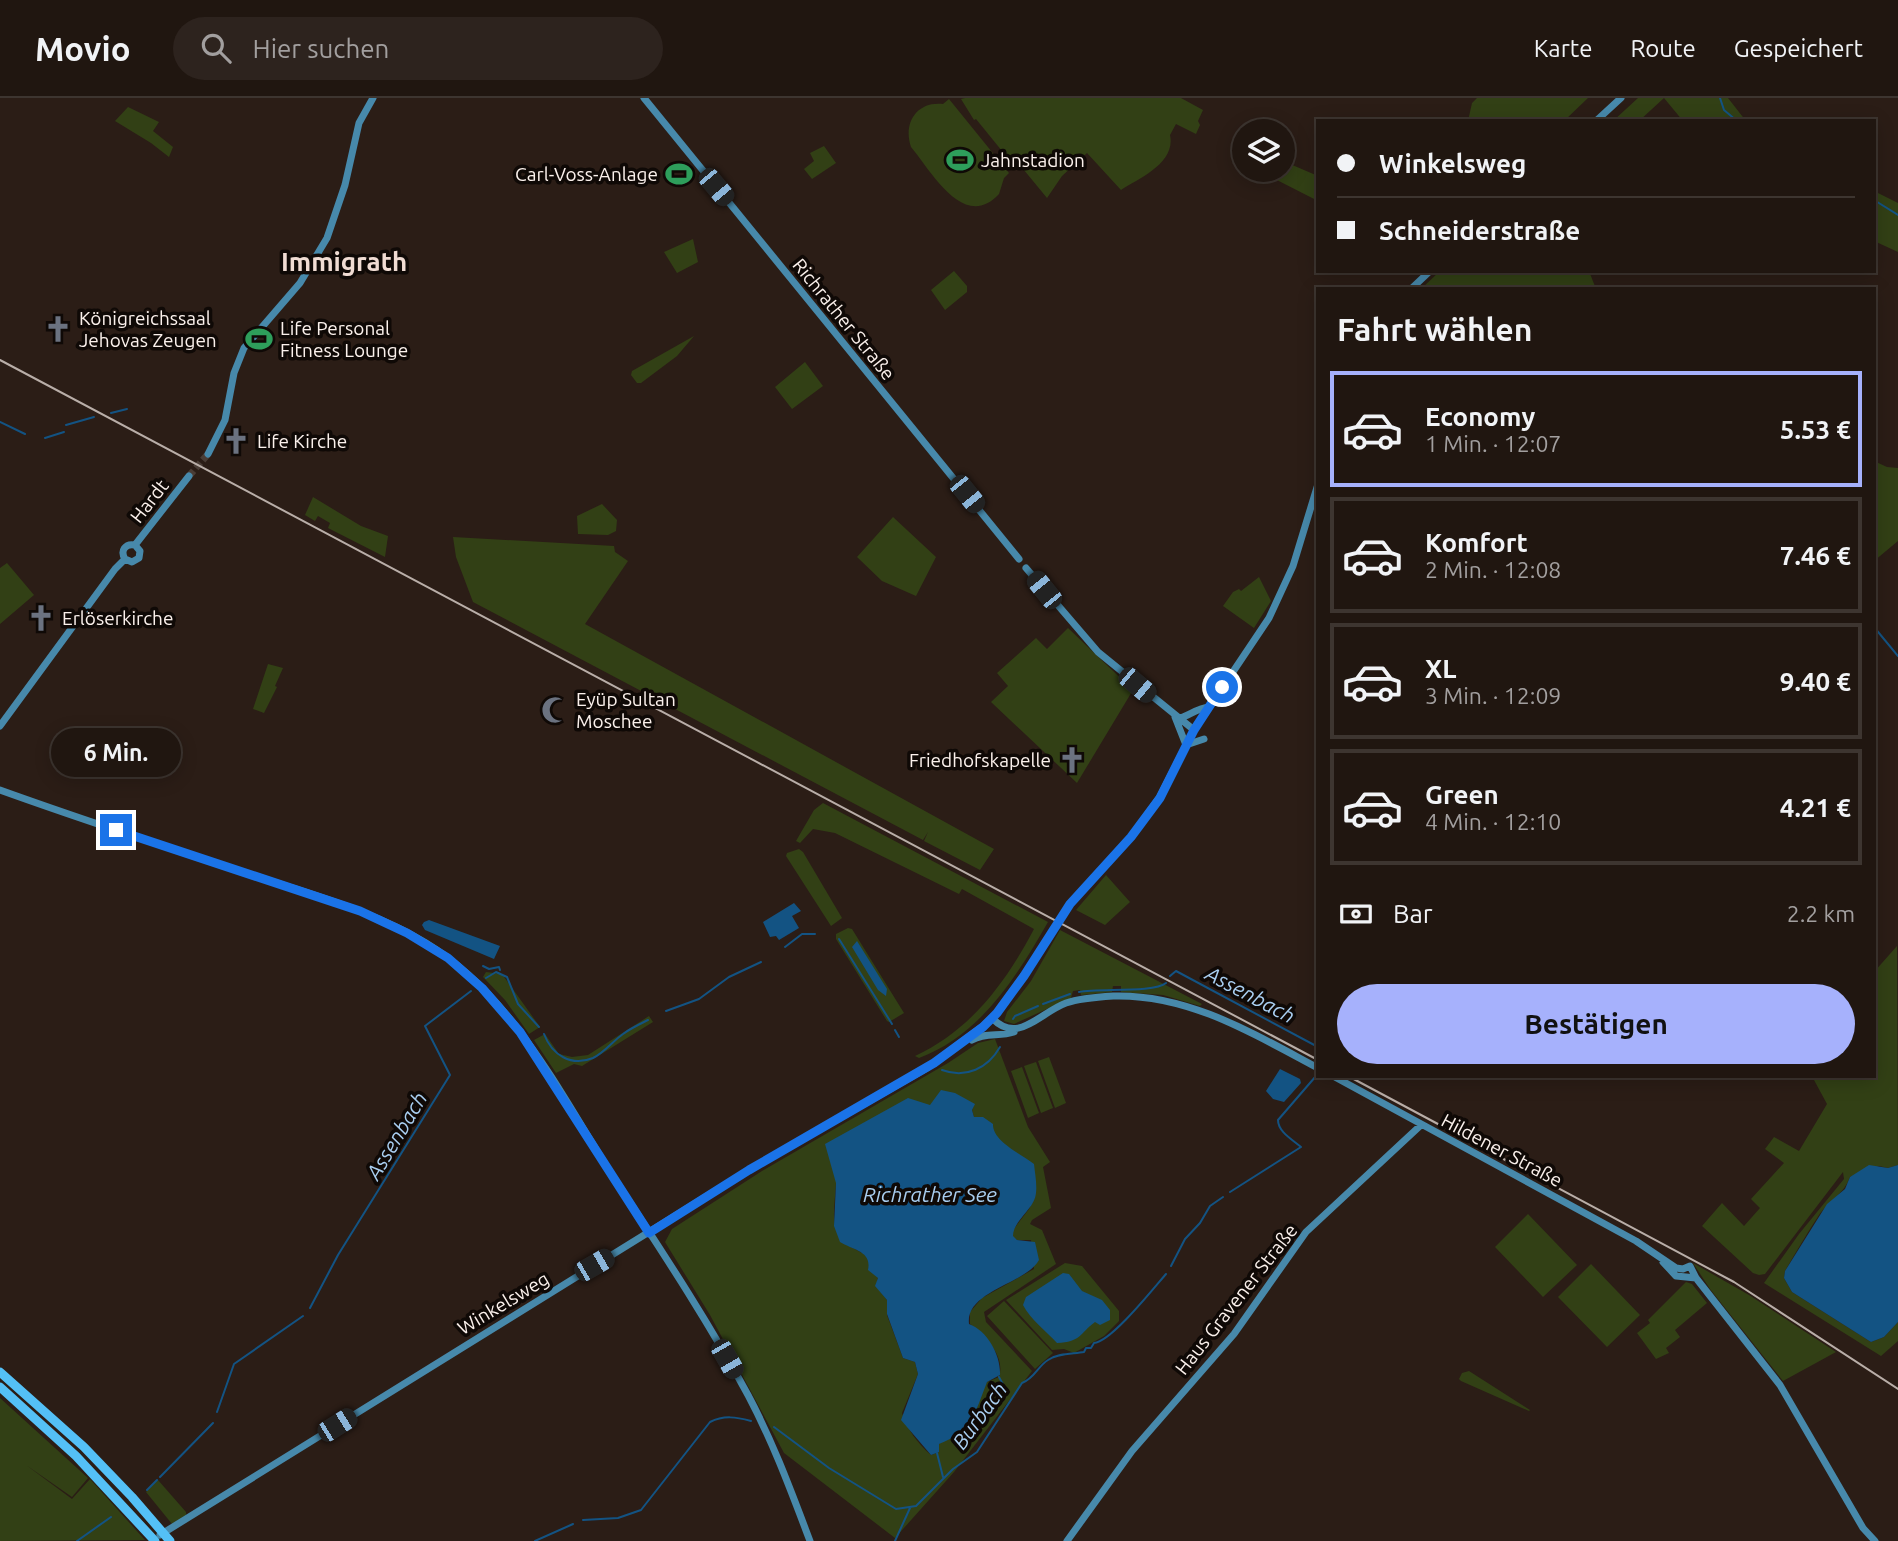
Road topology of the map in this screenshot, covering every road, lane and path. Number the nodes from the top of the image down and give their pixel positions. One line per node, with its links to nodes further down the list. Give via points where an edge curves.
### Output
1 (373, 98): 7 (main road, via 359,123 327,238 298,285 244,348 225,420)
2 (644, 98): 13 (main road, Richrather Straße, via 1019,559 1019,568 1026,568 1098,652)
3 (1621, 98): 4 (main road)
4 (1598, 119)
5 (1428, 273): 6 (main road)
6 (1413, 287)
7 (208, 454)
8 (189, 476): 10 (main road, Hardt)
9 (1316, 491): 12 (main road, Winkelsweg, via 1293,566 1269,618)
10 (135, 545): 11 (main road, via 124,548); 11 (main road, via 139,558)
11 (125, 559): 14 (main road)
12 (1209, 707): 13 (main road); 15 (main road, Winkelsweg)
13 (1177, 718): 15 (main road); 17 (main road)
14 (0, 726)
15 (1194, 730): 17 (main road, Winkelsweg)
16 (1204, 739): 17 (main road)
17 (1186, 745): 19 (main road, Winkelsweg, via 1160,798 1070,904)
18 (0, 790): 26 (main road, via 360,911 435,949 477,983 515,1025)
19 (989, 1021): 20 (main road, via 1005,1029); 21 (main road); 22 (main road, Winkelsweg)
20 (1023, 1028): 21 (main road); 23 (main road, via 1076,1000 1137,996 1172,1001 1215,1016)
21 (994, 1034): 22 (main road)
22 (958, 1046): 26 (main road, Winkelsweg)
23 (1316, 1067)
24 (1337, 1078): 25 (main road, Hildener Straße)
25 (1422, 1125): 27 (main road, Hildener Straße); 35 (main road, Haus Gravener Straße, via 1306,1232 1234,1334 1132,1451)
26 (649, 1233): 32 (main road, Winkelsweg); 34 (main road, via 748,1395)
27 (1655, 1254): 28 (main road, Hildener Straße, via 1676,1276); 28 (main road, Hildener Straße, via 1679,1269 1690,1266)
28 (1696, 1278): 31 (main road, Hildener Straße, via 1780,1384)
29 (0, 1372): 33 (highway, via 83,1447)
30 (0, 1387): 32 (highway, via 76,1455)
31 (1863, 1528): 36 (main road, Hildener Straße); 37 (main road, Hildener Straße)
32 (153, 1541)
33 (170, 1541)
34 (810, 1541)
35 (1067, 1541)
36 (1867, 1541)
37 (1875, 1541)

